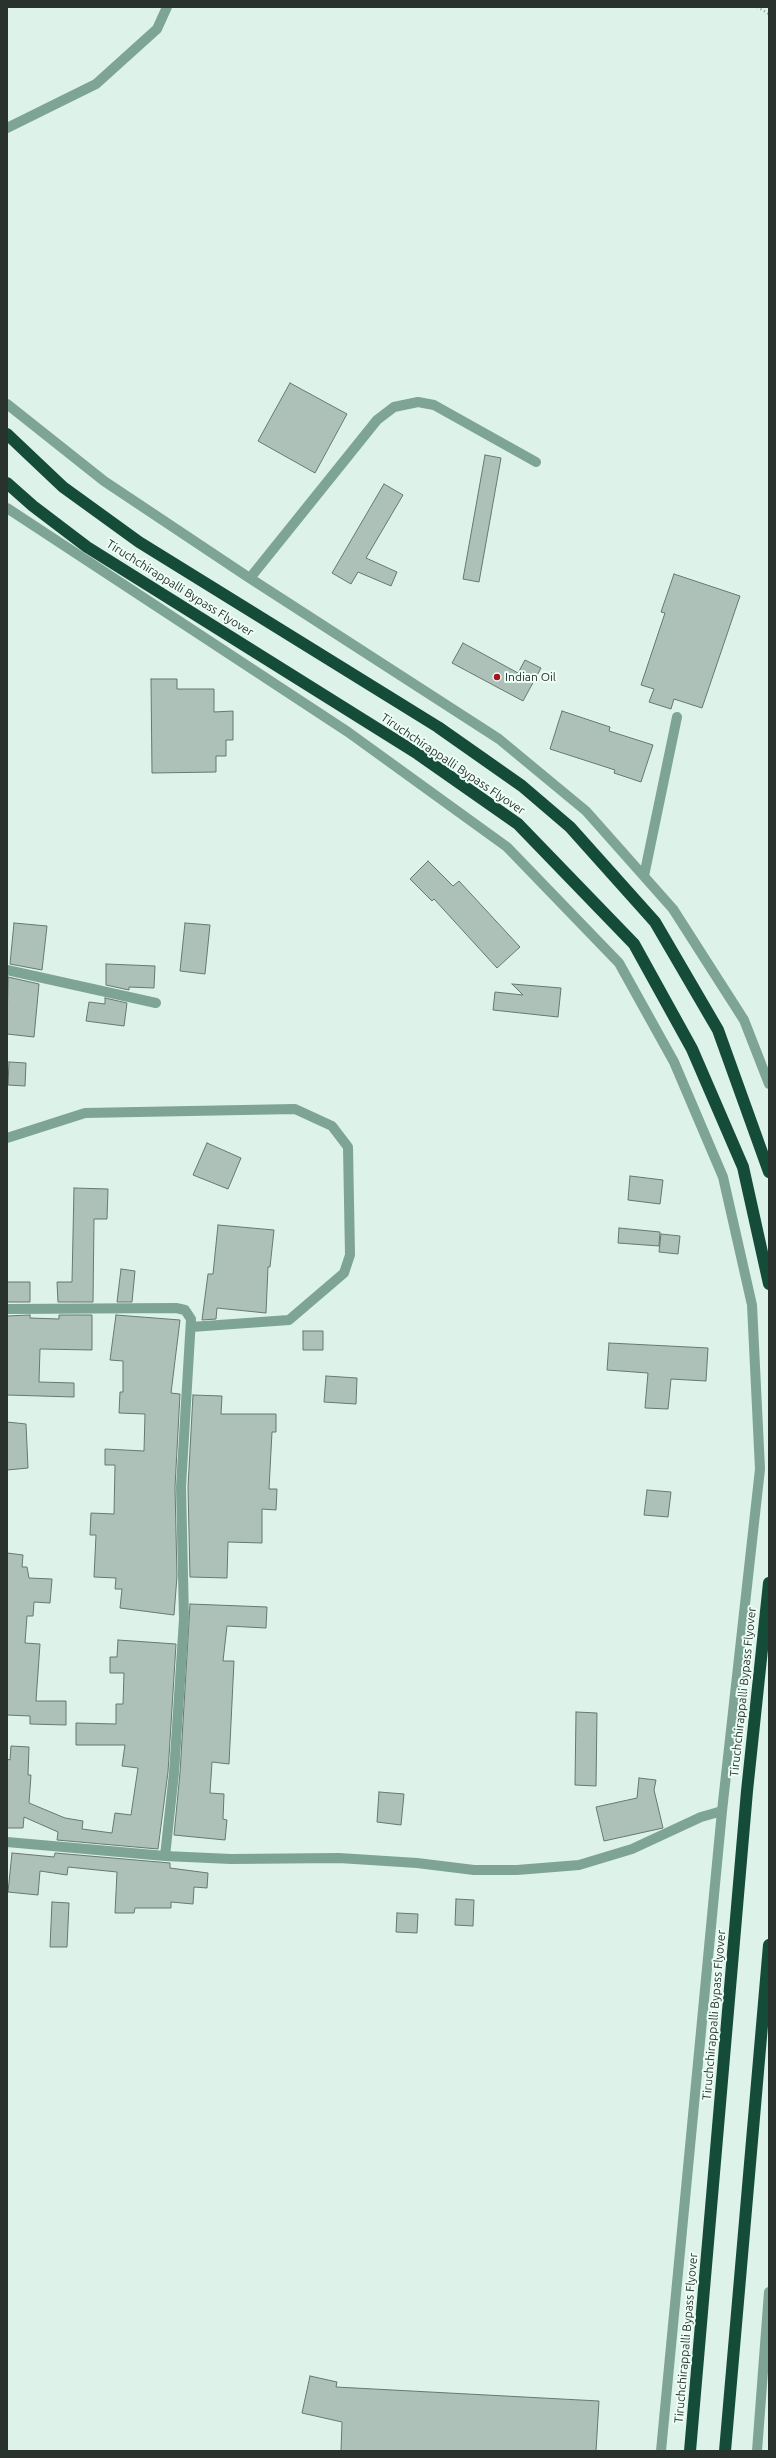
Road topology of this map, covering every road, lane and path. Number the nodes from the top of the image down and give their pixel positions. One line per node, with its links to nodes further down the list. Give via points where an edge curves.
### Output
1 (167, 7): 4 (street, via 157,29 96,84)
2 (756, 7): 3 (path)
3 (769, 14)
4 (7, 128)
5 (7, 404): 10 (street, via 104,481)
6 (7, 434): 17 (highway, Tiruchchirappalli Bypass Flyover, via 63,487 139,542 438,727 522,786 570,828 655,922 718,1030)
7 (536, 462): 10 (street, via 434,405 418,402 394,407 377,420)
8 (7, 483): 18 (highway, Tiruchchirappalli Bypass Flyover, via 88,547 418,754 518,824 634,944 692,1049 743,1167)
9 (7, 508): 22 (street, via 348,732 507,847 618,963 670,1056 724,1177 752,1305 760,1469)
10 (250, 578): 12 (street, via 499,739 586,811)
11 (677, 717): 12 (street)
12 (644, 876): 15 (street, via 673,909 744,1020)
13 (7, 970): 14 (street)
14 (156, 1003)
15 (769, 1084)
16 (7, 1138): 20 (street, via 85,1114 295,1109 332,1126 348,1147 350,1255 344,1273 289,1320)
17 (769, 1172)
18 (769, 1284)
19 (7, 1309): 20 (street, via 176,1308 185,1310 190,1315)
20 (192, 1327): 24 (street, via 182,1486 184,1618 174,1773)
21 (769, 1582): 28 (highway, Tiruchchirappalli Bypass Flyover, via 747,1791)
22 (722, 1811): 24 (street, via 701,1817 632,1849 579,1865 556,1868 474,1870 339,1858 231,1859); 27 (street)
23 (7, 1842): 24 (street)
24 (165, 1856)
25 (769, 1945): 29 (highway)
26 (769, 2292): 30 (street)
27 (661, 2451)
28 (690, 2451)
29 (725, 2451)
30 (757, 2451)

